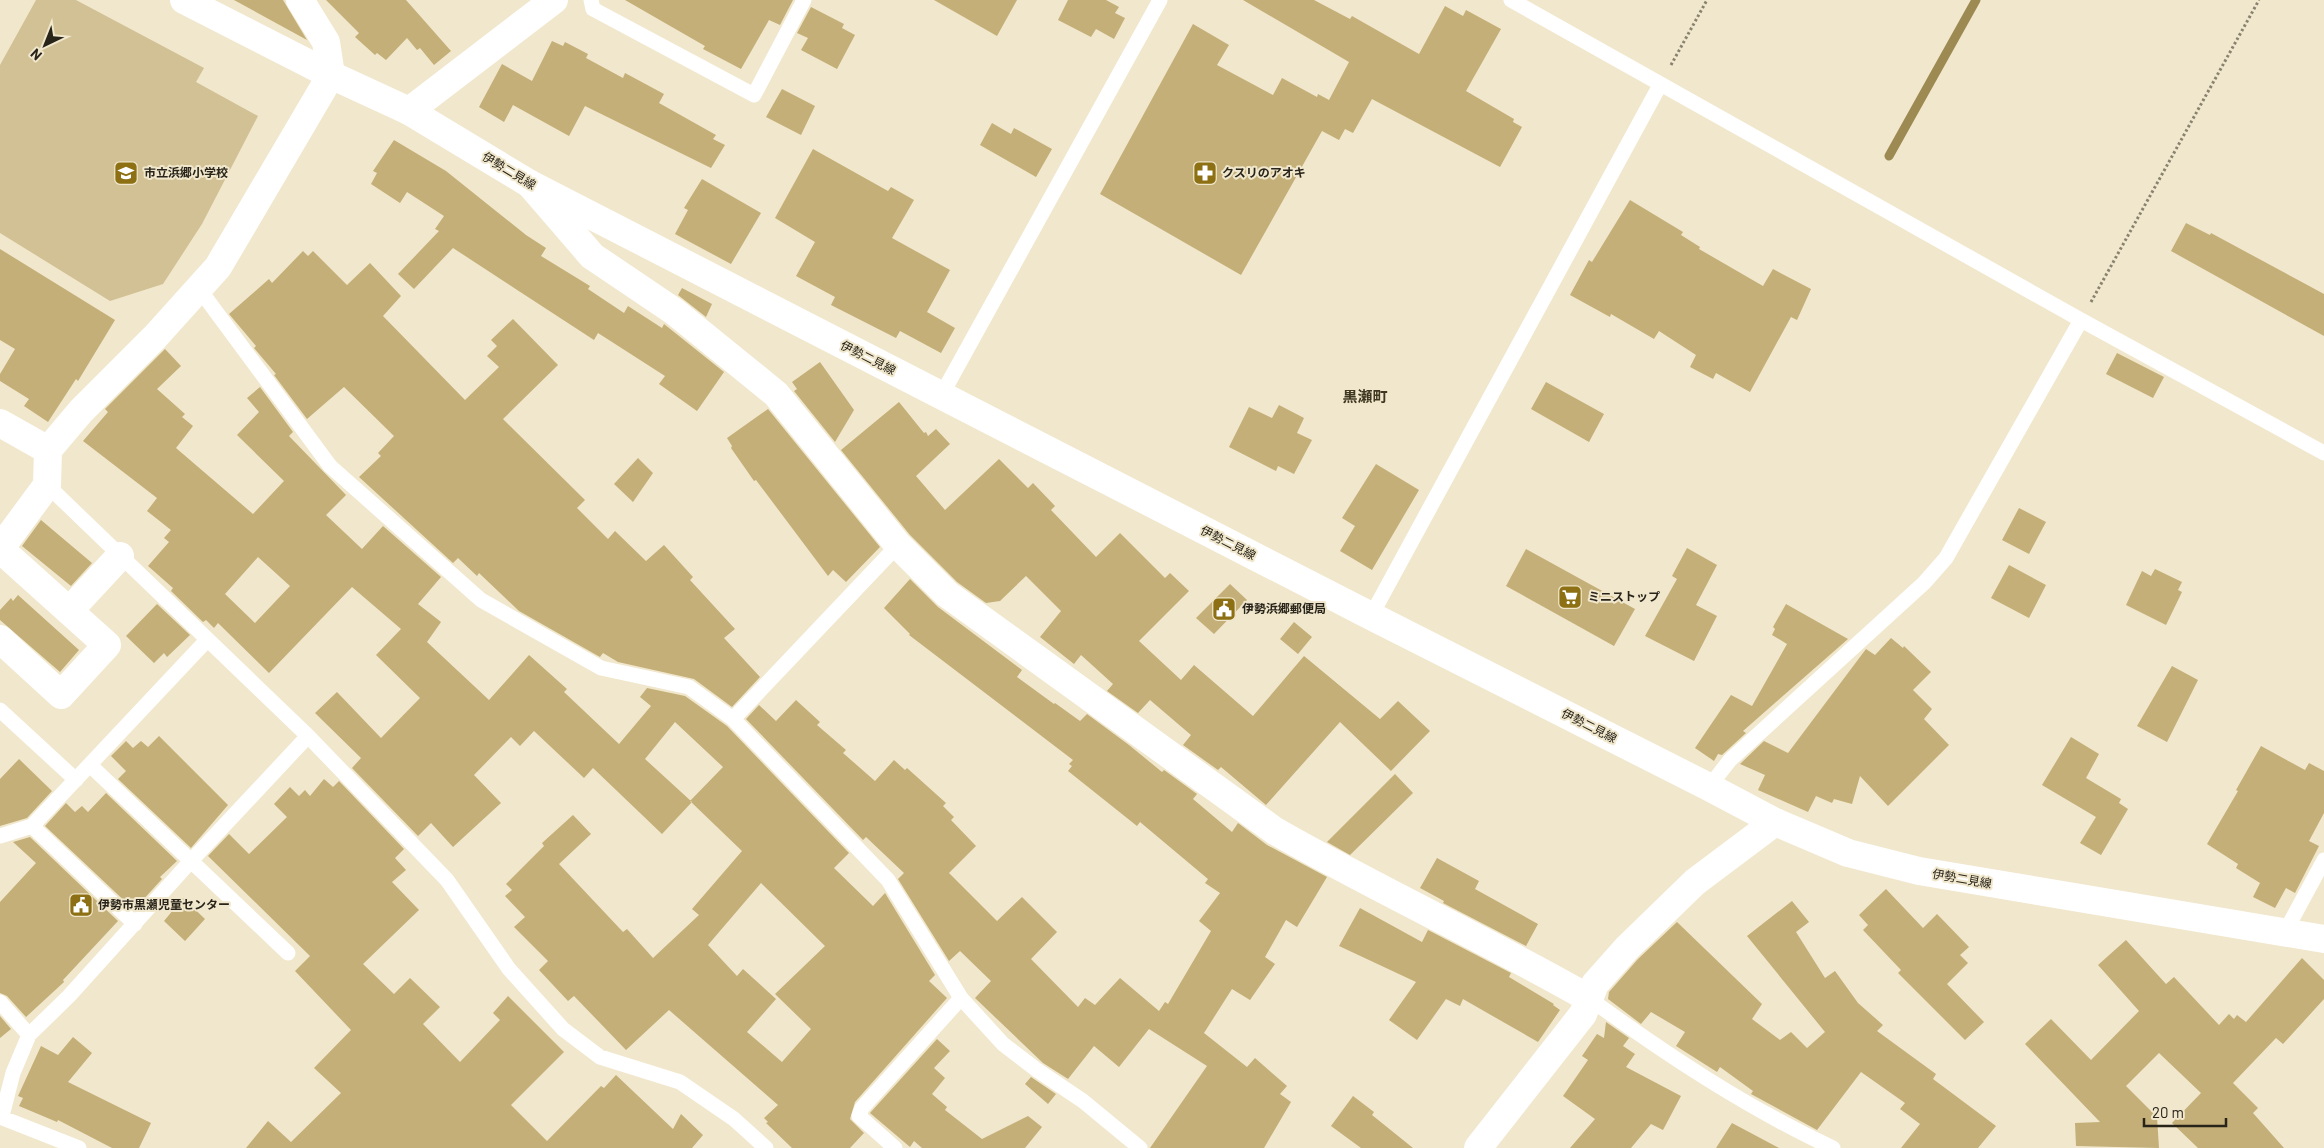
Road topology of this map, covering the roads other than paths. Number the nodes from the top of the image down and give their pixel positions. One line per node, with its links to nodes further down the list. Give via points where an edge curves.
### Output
1 (184, 0): 8 (street, 伊勢二見線)
2 (300, 0): 8 (street, via 326,42)
3 (554, 0): 10 (street)
4 (591, 0): 5 (lane, via 593,9 754,95)
5 (804, 0)
6 (1160, 0): 14 (lane)
7 (1511, 0): 9 (lane)
8 (331, 75): 10 (street, 伊勢二見線); 12 (street, via 238,237)
9 (1660, 85): 13 (lane); 23 (lane)
10 (409, 111): 11 (street, 伊勢二見線)
11 (530, 184): 14 (street, 伊勢二見線); 19 (street, via 592,256 675,312 776,394)
12 (200, 290): 16 (street, via 81,411); 27 (lane, via 330,466 480,600 602,668 689,686)
13 (2081, 320): 17 (lane); 31 (lane, via 1946,558 1924,583 1730,760)
14 (941, 396): 23 (street, 伊勢二見線)
15 (0, 423): 16 (street)
16 (48, 450): 18 (street)
17 (2324, 453)
18 (47, 485): 20 (street); 21 (lane)
19 (898, 546): 27 (lane); 42 (street, via 947,594 1275,831 1521,960)
20 (0, 549): 22 (street)
21 (120, 556): 22 (street); 25 (lane)
22 (70, 611): 24 (street, via 107,645 61,694)
23 (1371, 616): 31 (street, 伊勢二見線)
24 (0, 639)
25 (207, 640): 28 (lane); 29 (lane)
26 (0, 710): 30 (lane)
27 (733, 719): 41 (lane, via 888,880)
28 (308, 736): 36 (lane); 48 (lane, via 447,880 509,970 563,1029 600,1057 680,1082 734,1118)
29 (91, 766): 30 (lane); 36 (lane)
30 (76, 780): 33 (lane)
31 (1709, 787): 32 (street, 伊勢二見線)
32 (1774, 822): 38 (street, 伊勢二見線, via 1848,853 1919,871); 42 (street, via 1695,882 1650,923 1595,984)
33 (32, 826): 34 (lane); 37 (lane)
34 (0, 836)
35 (2324, 860): 38 (lane)
36 (190, 862): 37 (lane); 40 (lane)
37 (135, 924): 44 (lane)
38 (2284, 934): 39 (street, 伊勢二見線)
39 (2324, 940)
40 (288, 953)
41 (961, 998): 49 (lane, via 862,1108 859,1116); 50 (lane, via 1004,1044 1084,1101)
42 (1590, 1000): 51 (street, via 1583,1014); 52 (lane, via 1630,1029 1777,1121)
43 (0, 1002): 44 (lane)
44 (30, 1036): 45 (lane)
45 (7, 1071): 46 (lane)
46 (1, 1116): 47 (lane)
47 (79, 1148)
48 (766, 1148)
49 (895, 1148)
50 (1140, 1148)
51 (1478, 1148)
52 (1833, 1148)

